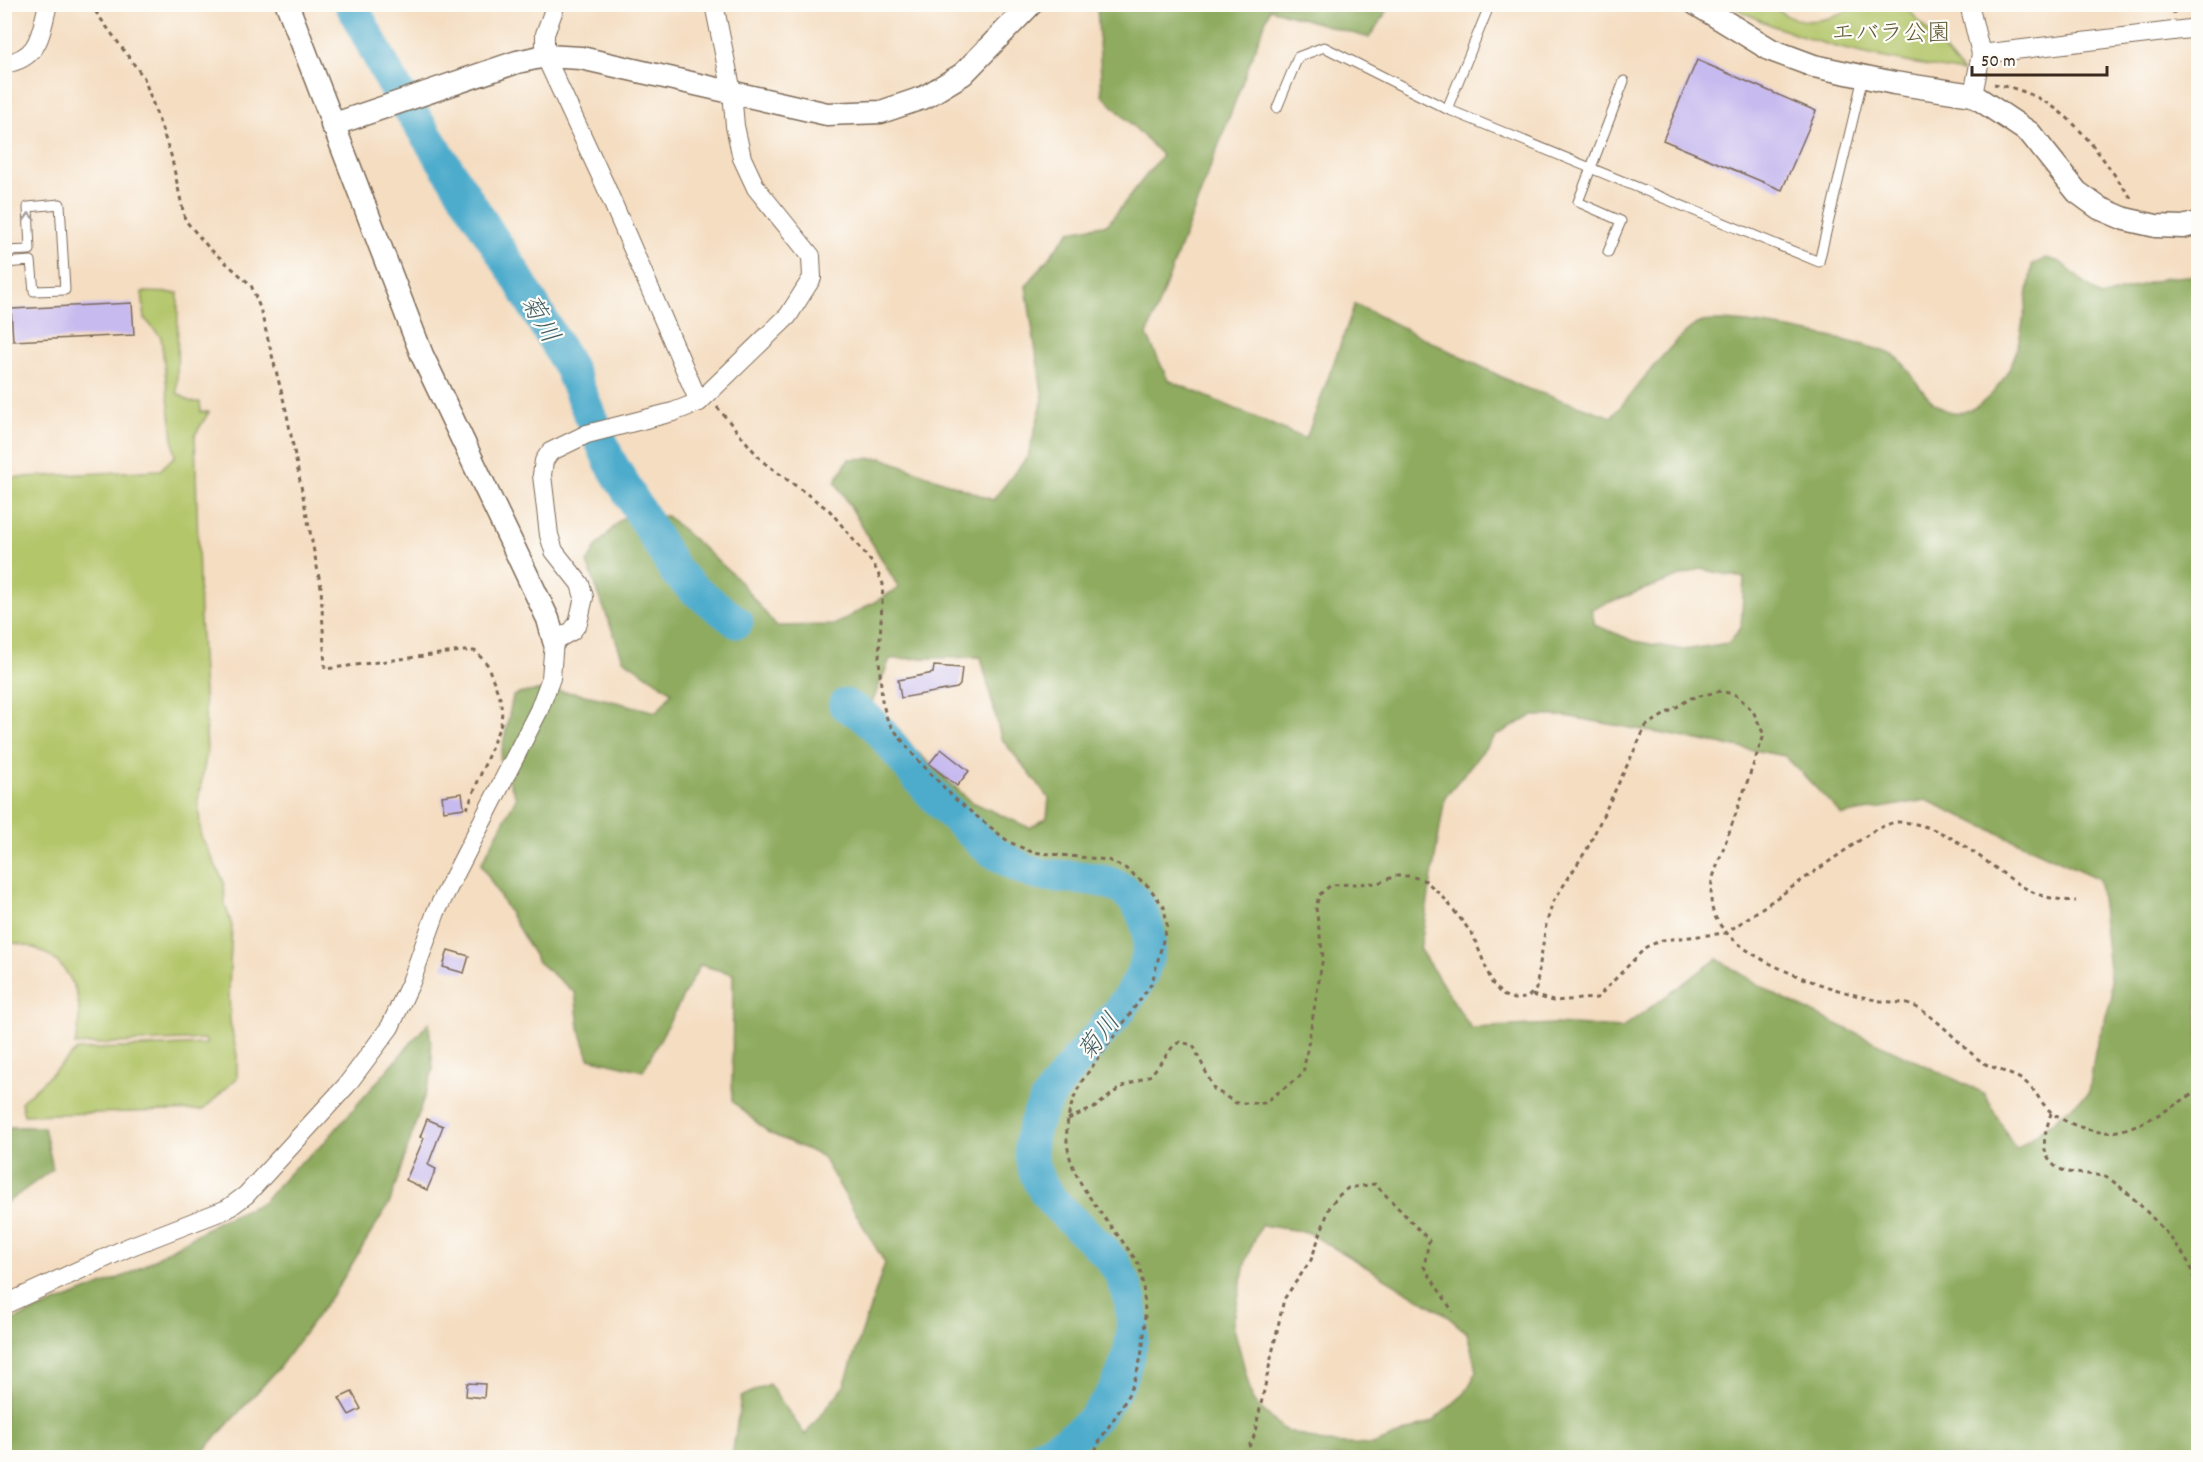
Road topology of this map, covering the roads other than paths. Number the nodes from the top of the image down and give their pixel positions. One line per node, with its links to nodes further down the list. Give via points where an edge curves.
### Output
1 (48, 4): 12 (street, via 32,53 21,61)
2 (286, 4): 19 (street)
3 (556, 4): 11 (street, via 545,34)
4 (714, 4): 15 (street)
5 (1031, 4): 15 (street, via 963,74 925,97 889,110 826,114)
6 (1490, 4): 18 (lane)
7 (1696, 4): 13 (street, via 1771,50 1814,66)
8 (1969, 4): 10 (street)
9 (2199, 28): 10 (street)
10 (1981, 54): 16 (street)
11 (544, 56): 15 (street, via 614,64); 19 (street); 25 (street)
12 (4, 64)
13 (1863, 76): 16 (street); 20 (lane, via 1819,262)
14 (1624, 81): 20 (lane)
15 (732, 92): 25 (street, via 742,158 756,188 811,256 814,271 810,285 788,316 718,380)
16 (1973, 94): 21 (street, via 2030,133 2077,192 2099,208 2156,226)
17 (1277, 108): 18 (lane, via 1298,57 1324,47)
18 (1448, 108): 20 (lane)
19 (332, 125): 26 (street, via 422,355 548,619)
20 (1591, 168): 23 (lane, via 1578,202 1621,221)
21 (2199, 223)
22 (4, 251): 24 (lane, one-way to 24, via 30,250 28,207 60,204 65,290 34,291 31,261)
23 (1608, 252)
24 (4, 263)
25 (703, 399): 26 (street, via 673,412 587,434 550,452 544,461 549,535 554,551 580,584 584,597 578,623)
26 (554, 641): 27 (street, via 551,678 540,710 436,912 390,1027 346,1086 246,1195 227,1209 129,1247)
27 (4, 1305)

